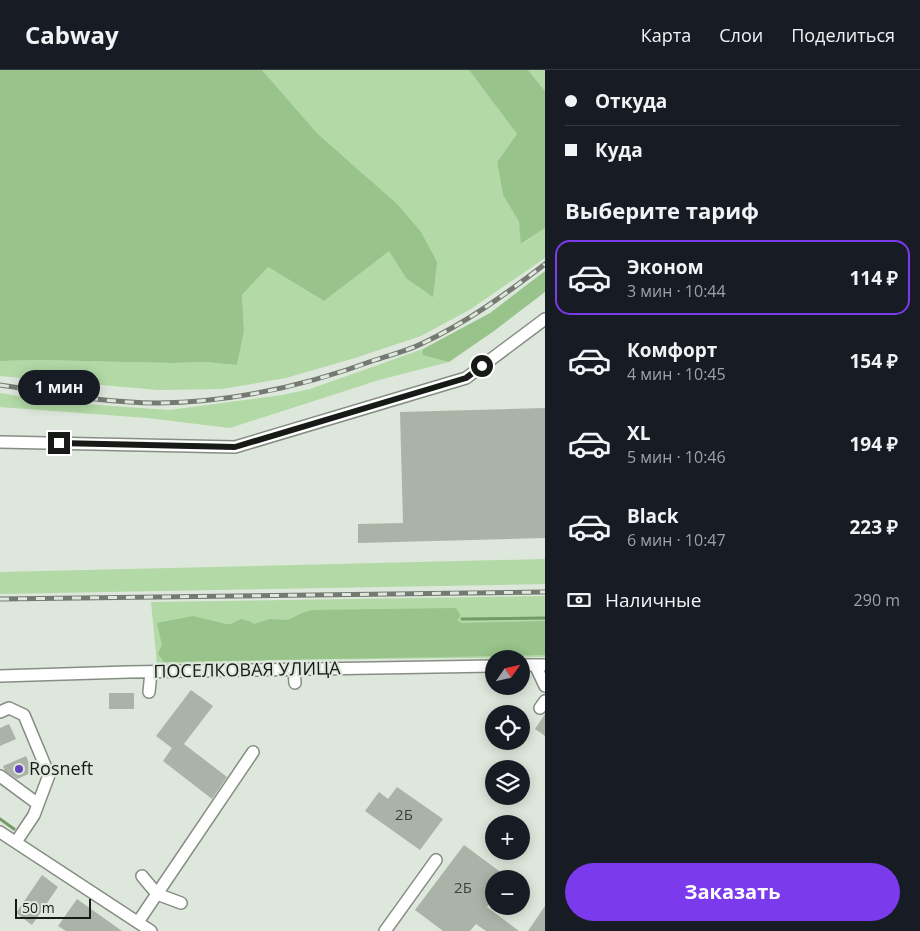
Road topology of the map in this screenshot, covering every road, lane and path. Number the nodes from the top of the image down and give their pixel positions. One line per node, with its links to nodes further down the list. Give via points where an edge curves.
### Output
1 (545, 319): 2 (street, via 466,378 235,447)
2 (0, 442)
3 (540, 665): 9 (street)
4 (485, 666): 5 (street, ПОСЕЛКОВАЯ УЛИЦА)
5 (294, 669): 6 (street, ПОСЕЛКОВАЯ УЛИЦА); 8 (street)
6 (152, 672): 7 (street, ПОСЕЛКОВАЯ УЛИЦА); 10 (street)
7 (0, 676)
8 (294, 683)
9 (545, 686)
10 (149, 692)
11 (0, 712): 14 (street, via 10,708 24,715 49,775)
12 (253, 752): 19 (street)
13 (0, 776): 14 (street)
14 (38, 804): 16 (street)
15 (0, 832): 16 (street)
16 (16, 842): 21 (street)
17 (436, 860): 23 (street)
18 (142, 876): 19 (street)
19 (157, 894): 20 (street); 21 (street)
20 (181, 903)
21 (138, 922): 22 (street)
22 (151, 931)
23 (385, 931)

